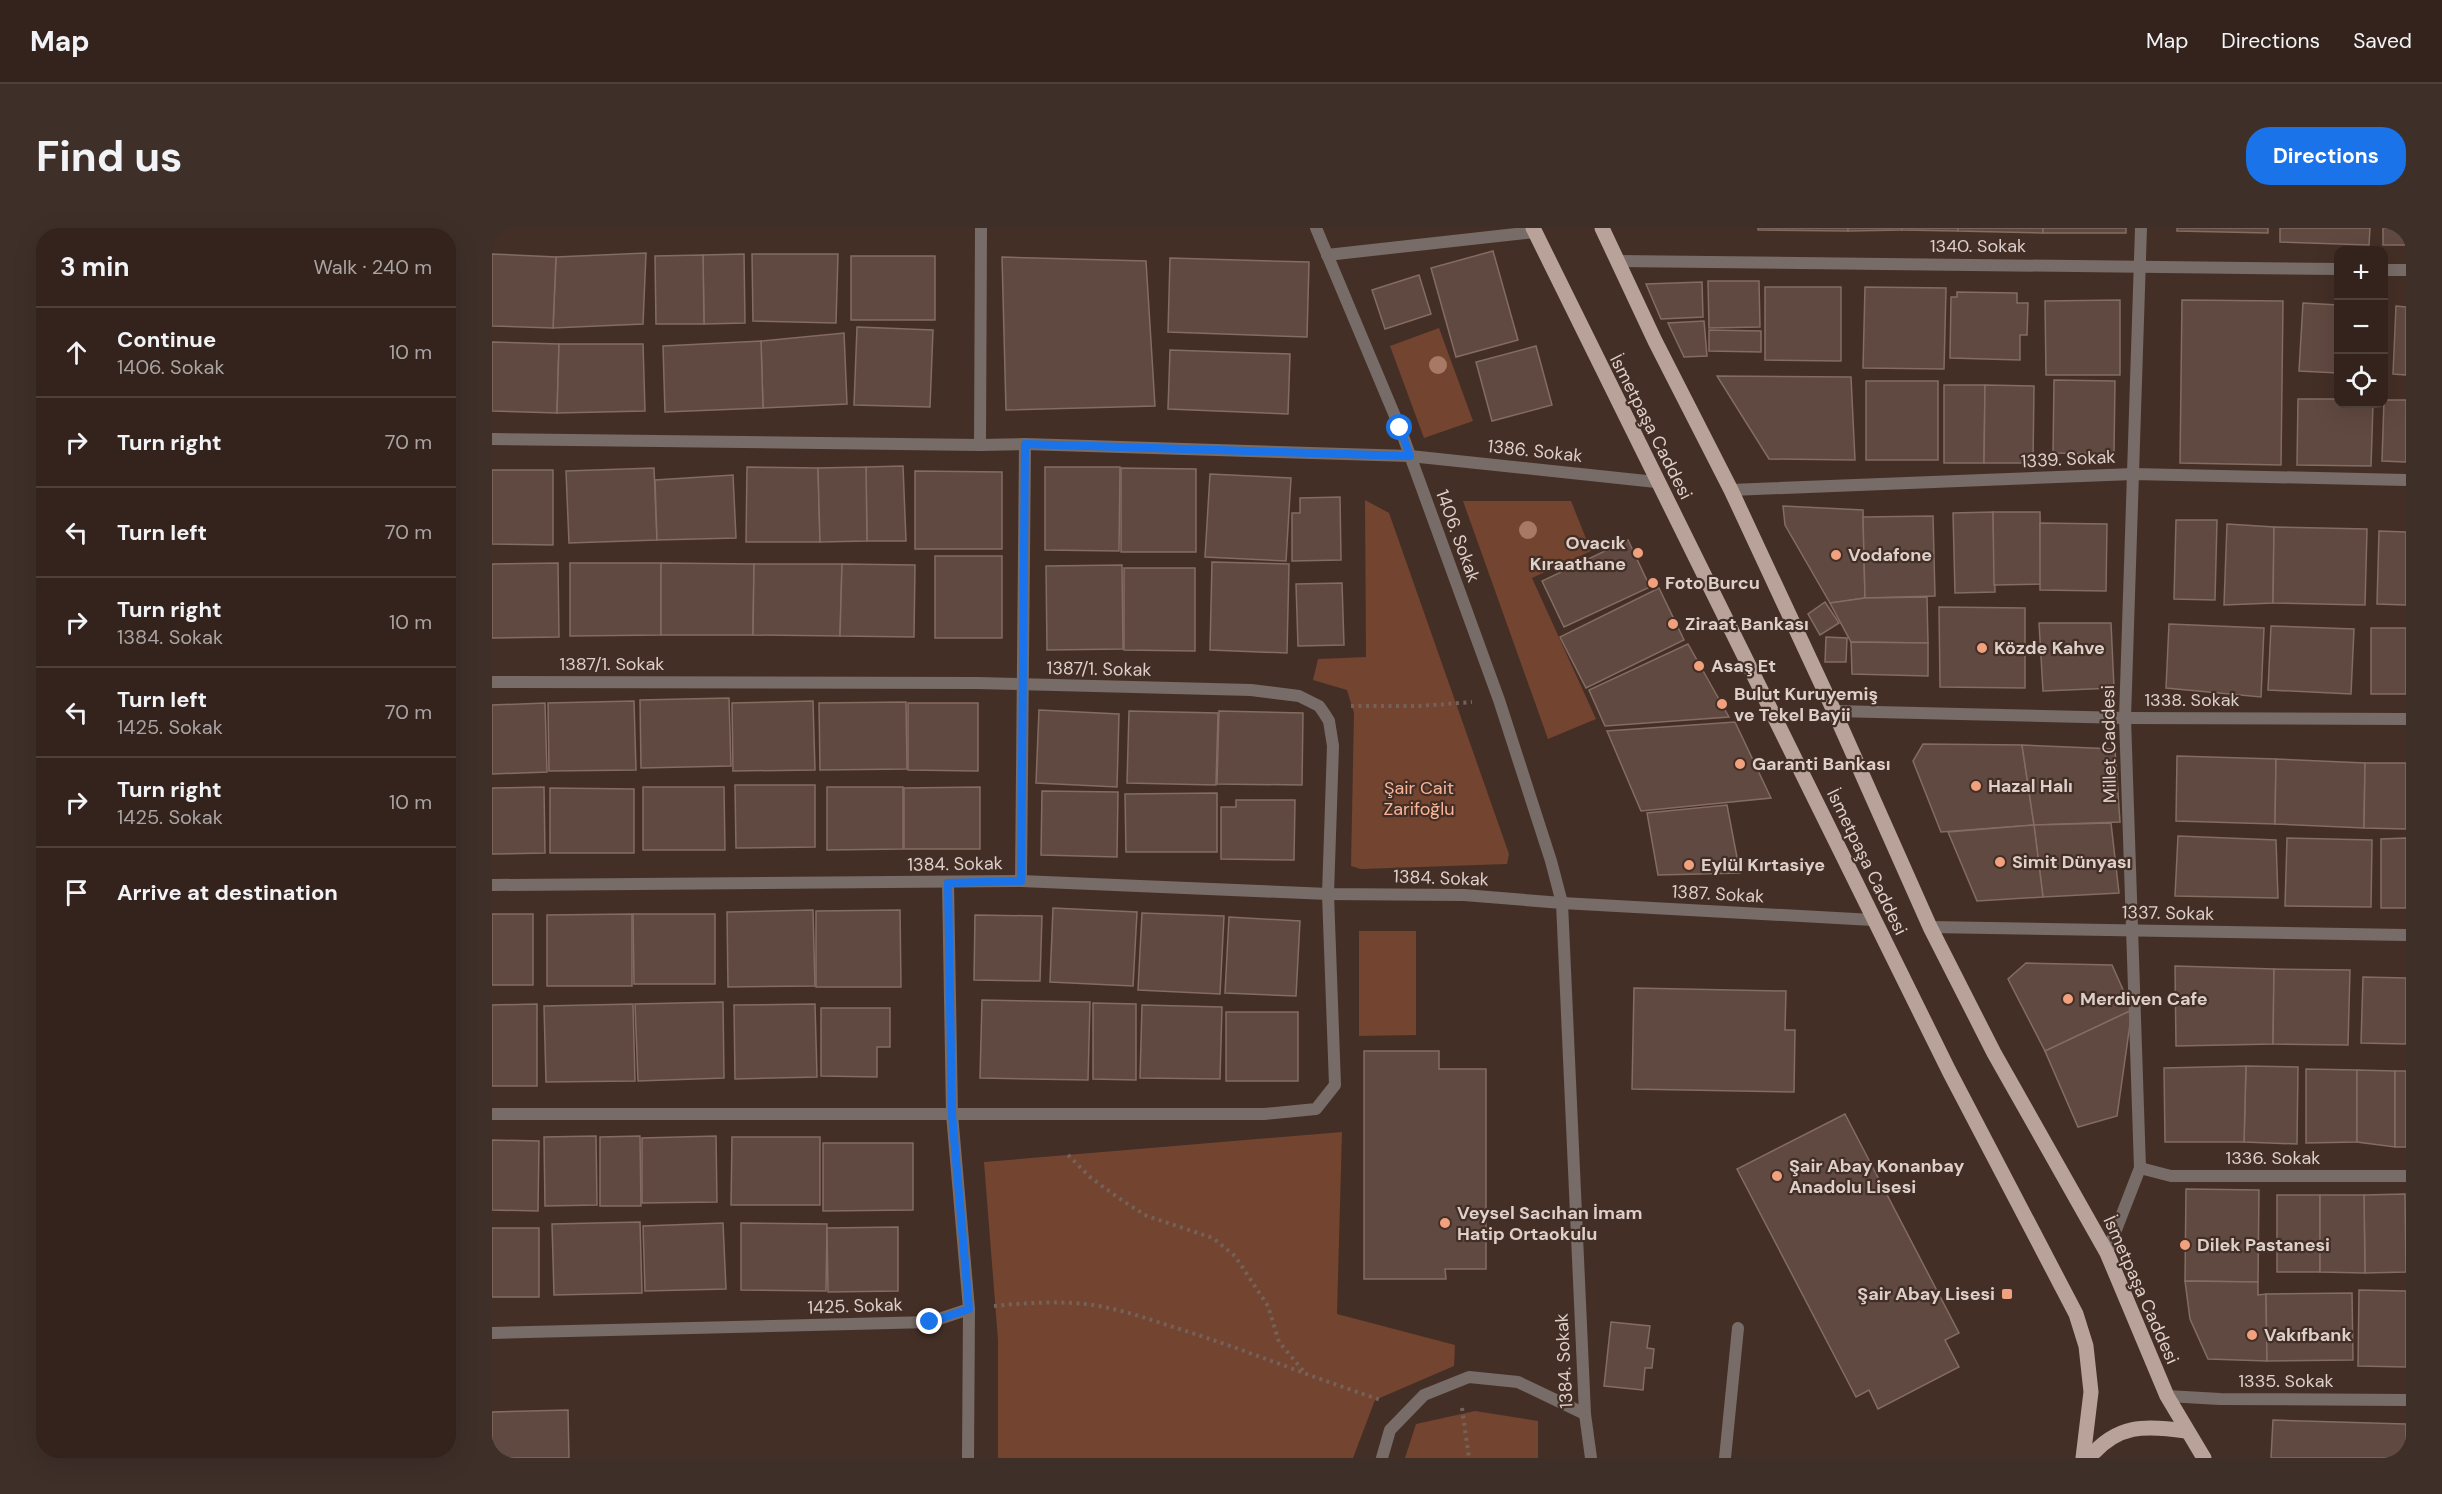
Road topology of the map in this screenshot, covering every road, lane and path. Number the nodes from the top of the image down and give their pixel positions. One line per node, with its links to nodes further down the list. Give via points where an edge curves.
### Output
1 (981, 228): 14 (street)
2 (1316, 228): 6 (street, 1406. Sokak)
3 (1602, 228): 7 (main road, İsmetpaşa Caddesi)
4 (2141, 228): 8 (street, Millet Caddesi)
5 (1533, 230): 6 (street); 18 (main road, İsmetpaşa Caddesi)
6 (1328, 255): 15 (street, 1406. Sokak)
7 (1617, 261): 8 (street, 1340. Sokak); 19 (main road, İsmetpaşa Caddesi)
8 (2140, 265): 9 (street, 1340. Sokak); 16 (street, Millet Caddesi)
9 (2334, 269)
10 (2388, 270): 11 (street)
11 (2406, 270)
12 (492, 439): 14 (street, 1386. Sokak)
13 (1025, 444): 14 (street, 1386. Sokak); 15 (street, 1386. Sokak); 21 (street)
14 (980, 445)
15 (1410, 456): 18 (street, 1386. Sokak); 22 (street, 1406. Sokak)
16 (2133, 474): 17 (street, 1339. Sokak); 19 (street, 1339. Sokak); 25 (street, Millet Caddesi)
17 (2406, 480)
18 (1656, 482): 33 (main road, İsmetpaşa Caddesi, via 1760,685)
19 (1731, 490): 23 (main road, İsmetpaşa Caddesi)
20 (492, 682): 21 (street, 1387/1. Sokak)
21 (1022, 686): 24 (street, 1387/1. Sokak, via 1251,690 1299,696); 28 (street)
22 (1499, 700): 24 (path, via 1420,706 1359,704); 27 (street, 1406. Sokak)
23 (1834, 711): 25 (street, 1338. Sokak); 34 (main road, İsmetpaşa Caddesi)
24 (1324, 713): 31 (street, via 1333,746)
25 (2125, 718): 26 (street, 1338. Sokak); 35 (street, Millet Caddesi)
26 (2406, 719)
27 (1551, 861): 32 (street, 1384. Sokak)
28 (1021, 881): 29 (street, 1384. Sokak); 31 (street, 1384. Sokak)
29 (948, 883): 30 (street, 1384. Sokak); 38 (street)
30 (492, 885)
31 (1328, 894): 32 (street, 1384. Sokak, via 1464,895); 38 (street, via 1335,1085 1316,1109)
32 (1562, 903): 33 (street, 1387. Sokak); 51 (street, 1384. Sokak)
33 (1873, 920): 58 (main road, İsmetpaşa Caddesi, via 2076,1314 2086,1346 2091,1392)
34 (1930, 927): 35 (street, 1337. Sokak); 42 (main road, İsmetpaşa Caddesi, via 1994,1053)
35 (2131, 930): 36 (street, 1337. Sokak); 40 (street, Millet Caddesi)
36 (2406, 935)
37 (492, 1114): 38 (street)
38 (952, 1114): 43 (street)
39 (1068, 1155): 46 (path, via 1091,1178 1139,1211 1213,1238 1235,1256 1268,1306 1279,1342)
40 (2140, 1168): 41 (street, 1336. Sokak, via 2171,1176); 42 (street, Millet Caddesi)
41 (2406, 1176)
42 (2107, 1253): 48 (main road, İsmetpaşa Caddesi)
43 (969, 1309): 45 (street, 1425. Sokak, via 930,1322); 46 (path, via 1086,1304 1150,1319 1241,1348); 53 (street)
44 (1738, 1328): 57 (street)
45 (492, 1333)
46 (1305, 1374): 50 (path)
47 (1457, 1382): 50 (street, via 1424,1395); 51 (street, via 1469,1377 1518,1382); 55 (path)
48 (2167, 1395): 49 (street, 1335. Sokak); 52 (main road, İsmetpaşa Caddesi)
49 (2406, 1400)
50 (1410, 1410): 54 (street, via 1390,1430)
51 (1585, 1414): 56 (street, 1384. Sokak)
52 (2186, 1431): 59 (main road, via 2154,1426 2118,1432); 60 (main road, İsmetpaşa Caddesi)
53 (968, 1458)
54 (1382, 1458)
55 (1469, 1458)
56 (1591, 1458)
57 (1725, 1458)
58 (2083, 1458)
59 (2089, 1458)
60 (2204, 1458)

